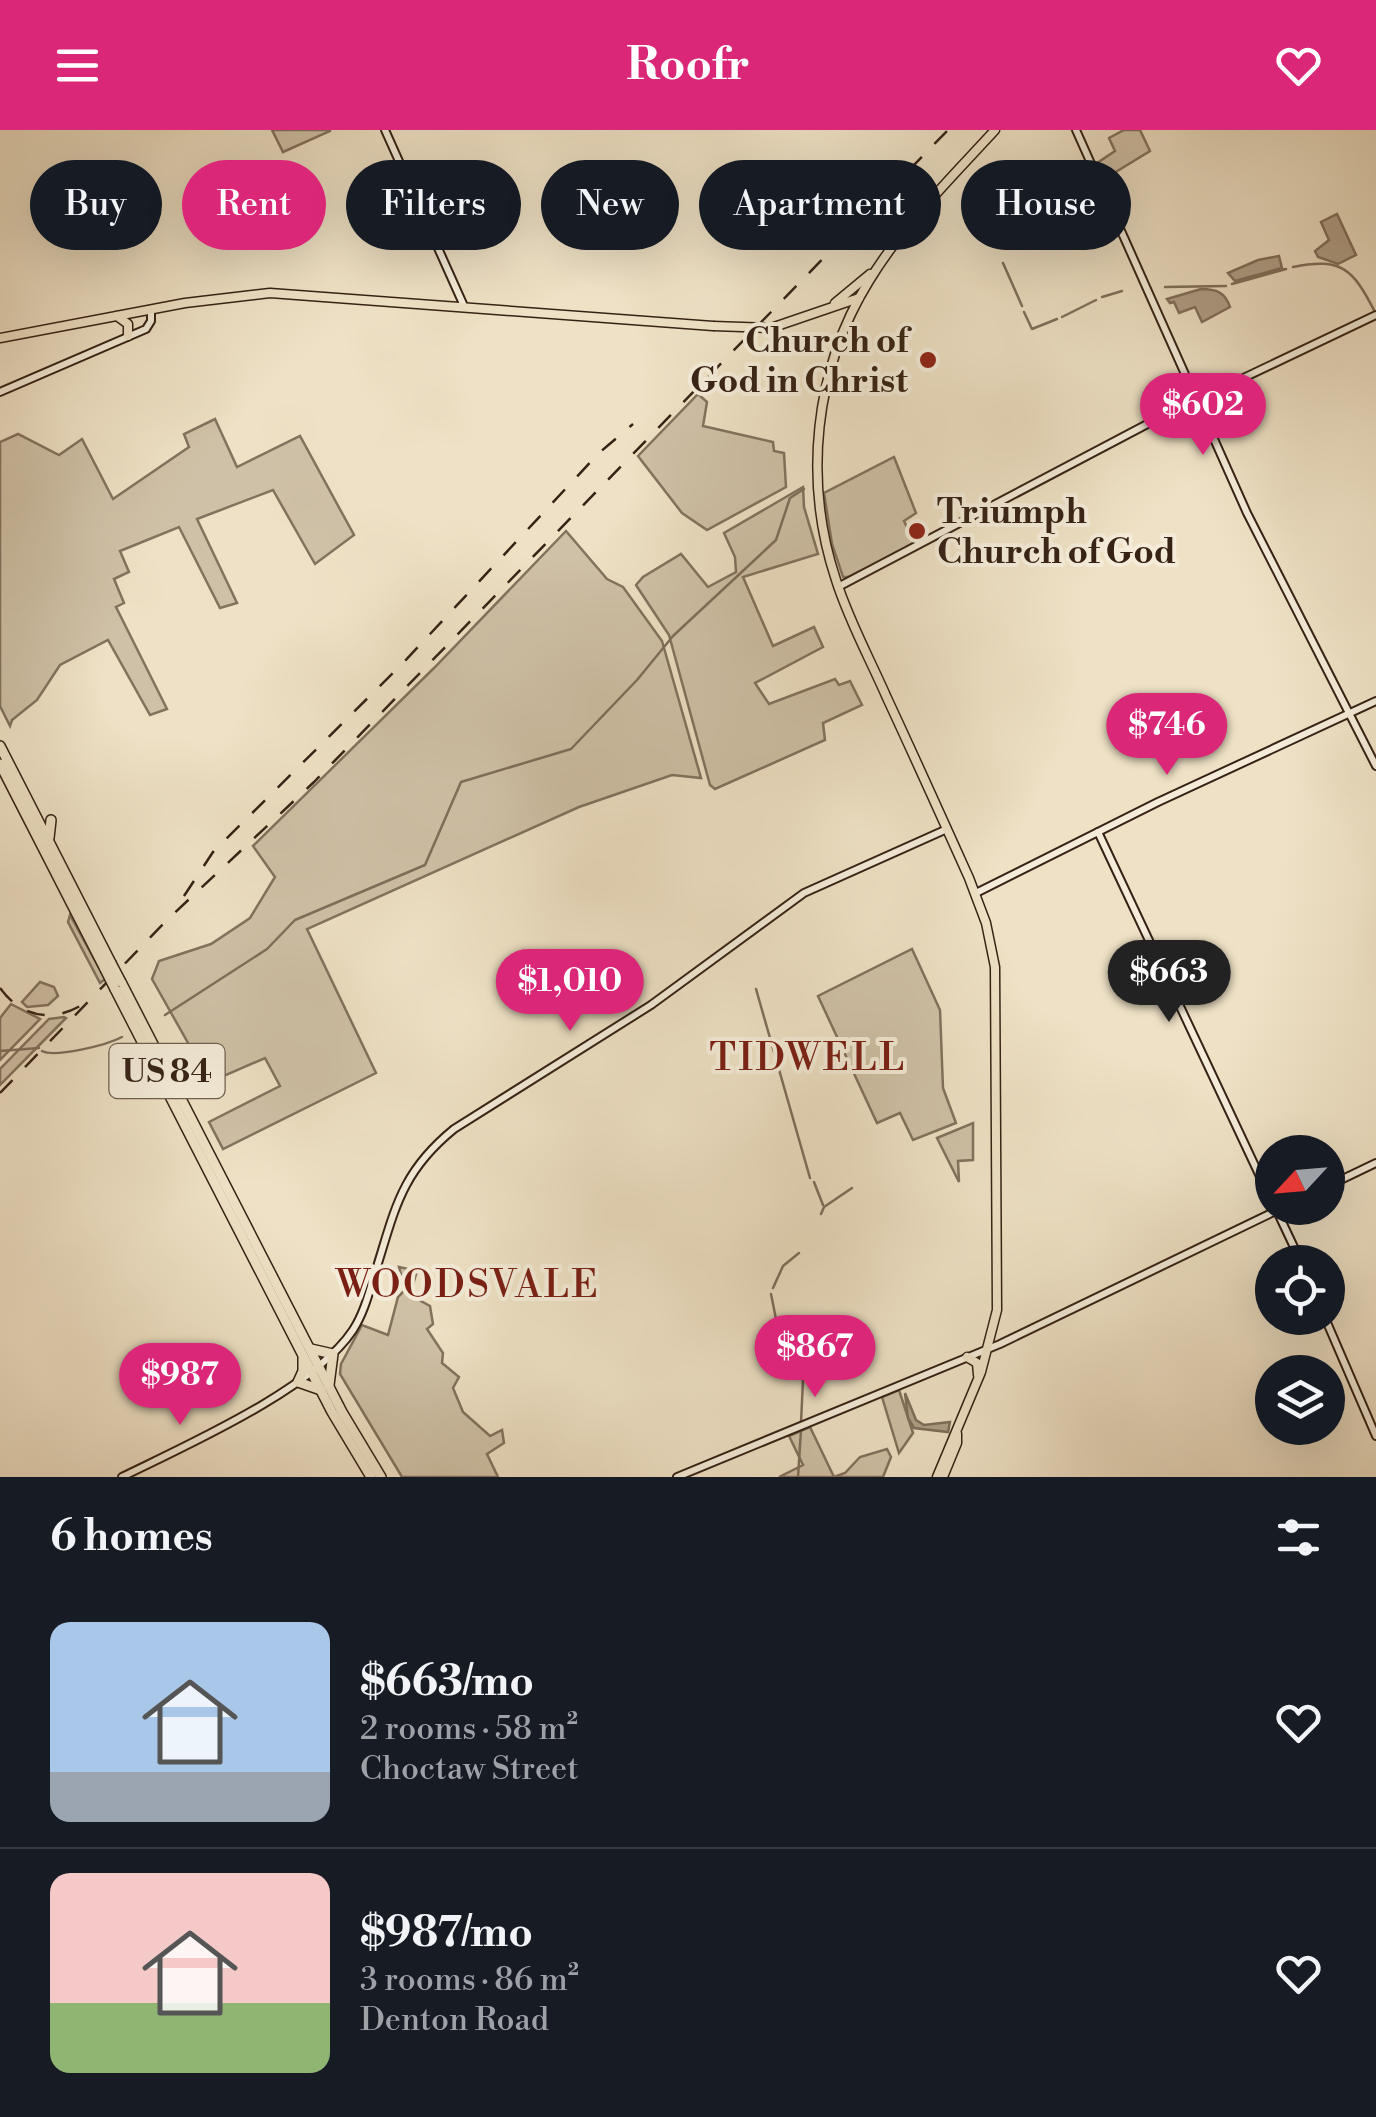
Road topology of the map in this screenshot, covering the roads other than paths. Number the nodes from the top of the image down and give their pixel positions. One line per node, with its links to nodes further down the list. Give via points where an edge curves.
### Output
1 (385, 130): 7 (street)
2 (996, 130): 4 (main road)
3 (1076, 130): 15 (street)
4 (876, 270): 5 (main road); 6 (main road)
5 (856, 302): 6 (main road); 11 (main road)
6 (838, 303): 7 (main road, bridge, via 771,328); 11 (main road)
7 (464, 306): 8 (main road, via 270,292)
8 (151, 310): 10 (main road); 12 (street, via 149,325)
9 (1376, 315): 15 (street)
10 (117, 316): 12 (main road, via 128,324); 13 (main road)
11 (850, 317): 16 (main road, via 828,380 818,447 820,514)
12 (128, 336): 14 (street)
13 (0, 338)
14 (0, 392)
15 (1197, 400): 16 (street); 18 (street, via 1247,513)
16 (838, 586): 23 (main road)
17 (1376, 701): 18 (street)
18 (1351, 712): 21 (street); 24 (street)
19 (0, 746): 25 (highway, US 84)
20 (0, 764): 27 (highway, US 84)
21 (1376, 766)
22 (51, 820): 25 (highway)
23 (947, 828): 26 (main road); 35 (street, via 804,893 651,1005 435,1145 406,1182 359,1319)
24 (1098, 832): 26 (street); 28 (street)
25 (49, 841): 27 (highway, US 84)
26 (976, 893): 33 (main road, via 996,992 999,1295)
27 (108, 966): 34 (highway, US 84, bridge)
28 (1255, 1161)
29 (1376, 1163): 30 (street)
30 (1345, 1178)
31 (1255, 1218): 33 (street)
32 (1332, 1335): 41 (street)
33 (989, 1348): 36 (street); 38 (main road)
34 (305, 1351): 35 (highway); 37 (highway, US 84); 39 (highway)
35 (333, 1354): 37 (street); 40 (highway)
36 (967, 1357): 38 (main road, via 977,1362); 46 (street)
37 (315, 1370): 39 (street); 40 (highway, US 84)
38 (978, 1379): 47 (main road)
39 (298, 1382): 40 (highway); 43 (street)
40 (325, 1389): 42 (highway, US 84)
41 (1376, 1436)
42 (355, 1444): 44 (highway, US 84); 45 (highway, US 84)
43 (122, 1477)
44 (371, 1477)
45 (381, 1477)
46 (676, 1477)
47 (940, 1477)

